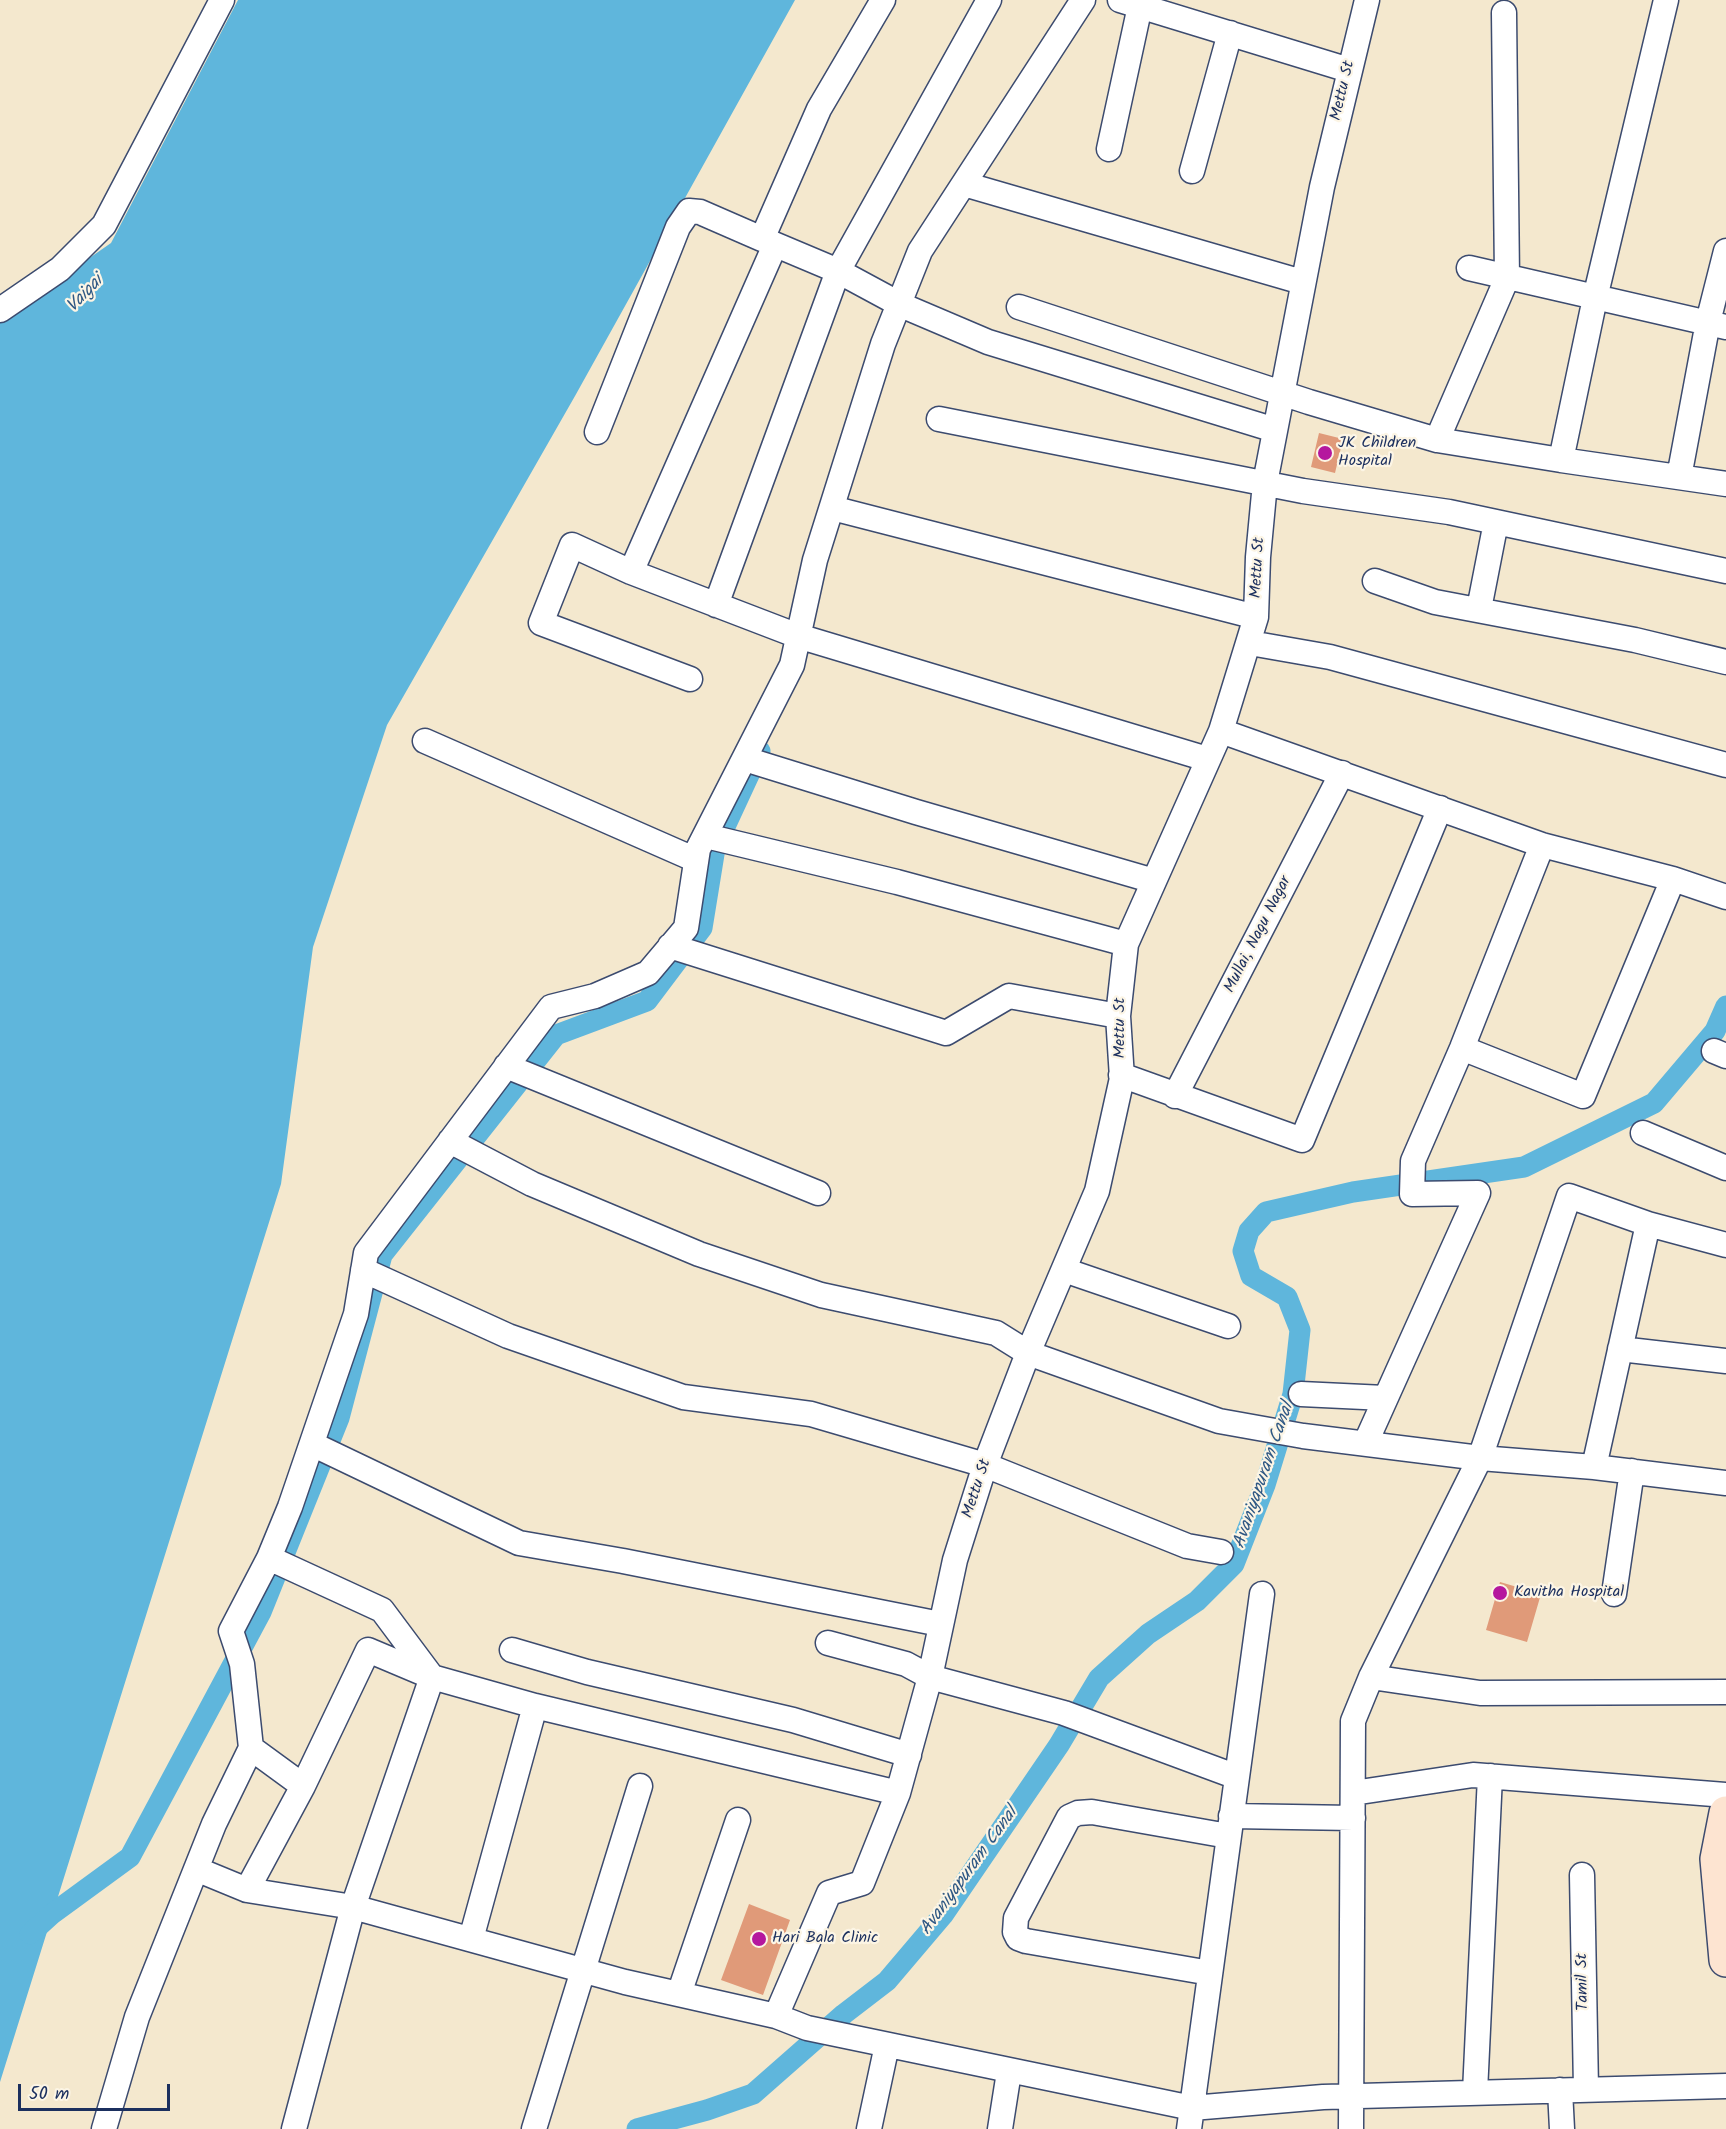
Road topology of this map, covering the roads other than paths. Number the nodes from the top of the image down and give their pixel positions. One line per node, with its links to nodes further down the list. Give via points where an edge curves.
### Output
1 (222, 0): 23 (street, via 104,225 60,269)
2 (883, 0): 14 (street, via 819,109)
3 (989, 0): 17 (street)
4 (1083, 0): 13 (street)
5 (1367, 0): 10 (street, Mettu St)
6 (1666, 0): 20 (street)
7 (1130, 3): 9 (street); 11 (street)
8 (1504, 13): 18 (street)
9 (1230, 33): 10 (street); 12 (street)
10 (1348, 70): 19 (street, Mettu St)
11 (1109, 149)
12 (1192, 171)
13 (970, 186): 19 (street); 21 (street, via 920,251)
14 (769, 242): 17 (street); 28 (street, via 700,212 689,211 678,227); 37 (street)
15 (1726, 251): 24 (street)
16 (1469, 268): 18 (street)
17 (838, 271): 21 (street); 39 (street)
18 (1507, 278): 20 (street); 29 (street)
19 (1302, 282): 25 (street, Mettu St)
20 (1595, 298): 24 (street); 30 (street)
21 (905, 307): 27 (street, via 988,342); 34 (street, via 883,344)
22 (1019, 307): 25 (street)
23 (0, 310)
24 (1717, 324): 31 (street)
25 (1282, 393): 27 (street, Mettu St); 29 (street)
26 (939, 419): 32 (street)
27 (1275, 430): 32 (street, Mettu St)
28 (597, 432)
29 (1437, 441): 30 (street)
30 (1561, 460): 31 (street)
31 (1679, 477): 33 (street)
32 (1265, 483): 35 (street); 41 (street, Mettu St)
33 (1726, 484)
34 (838, 510): 41 (street); 42 (street, via 815,560)
35 (1496, 522): 36 (street); 40 (street)
36 (1726, 571)
37 (631, 572): 39 (street); 45 (street, via 572,545 541,623)
38 (1375, 581): 40 (street, via 1435,602)
39 (716, 604): 42 (street)
40 (1479, 609): 44 (street)
41 (1256, 617): 43 (street, Mettu St)
42 (806, 638): 48 (street); 49 (street)
43 (1250, 643): 46 (street, Mettu St); 50 (street, via 1330,657)
44 (1726, 662)
45 (690, 679)
46 (1221, 731): 48 (street, Mettu St); 51 (street)
47 (425, 741): 55 (street)
48 (1207, 759): 57 (street, Mettu St)
49 (752, 761): 53 (street); 57 (street)
50 (1726, 765)
51 (1342, 773): 52 (street); 65 (street, Mullai, Nagu Nagar)
52 (1440, 808): 54 (street); 65 (street, via 1302,1140)
53 (715, 838): 55 (street, via 698,849); 59 (street)
54 (1542, 845): 56 (street); 62 (street)
55 (696, 860): 60 (street)
56 (1673, 879): 58 (street); 62 (street, via 1583,1096)
57 (1154, 881): 59 (street, Mettu St)
58 (1726, 897)
59 (1126, 944): 61 (street, Mettu St)
60 (680, 950): 61 (street, via 946,1033 1009,996); 63 (street, via 648,973 595,996 551,1007)
61 (1118, 1016): 64 (street, Mettu St)
62 (1462, 1048): 79 (street, via 1413,1161 1412,1194 1479,1193)
63 (519, 1071): 67 (street); 69 (street)
64 (1122, 1076): 65 (street); 72 (street, Mettu St, via 1097,1191)
65 (1175, 1096)
66 (1643, 1133): 68 (street)
67 (461, 1146): 73 (street, via 366,1253); 76 (street, via 532,1184 699,1254 821,1295 996,1333)
68 (1726, 1168)
69 (818, 1193)
70 (1648, 1224): 71 (street); 75 (street); 82 (street, via 1569,1196)
71 (1726, 1245)
72 (1064, 1270): 74 (street); 76 (street, Mettu St)
73 (372, 1274): 81 (street, via 356,1314); 83 (street, via 508,1336 683,1397 811,1414)
74 (1228, 1326)
75 (1620, 1349): 77 (street); 84 (street)
76 (1028, 1353): 80 (street, via 1219,1421); 83 (street, Mettu St)
77 (1726, 1361)
78 (1301, 1394): 79 (street)
79 (1385, 1398): 80 (street)
80 (1366, 1442): 82 (street)
81 (322, 1448): 88 (street); 91 (street, via 519,1543)
82 (1480, 1458): 84 (street); 96 (street)
83 (985, 1466): 87 (street, via 1187,1546); 91 (street, Mettu St, via 955,1560)
84 (1594, 1467): 85 (street)
85 (1632, 1471): 86 (street); 90 (street)
86 (1726, 1483)
87 (1221, 1552)
88 (278, 1562): 94 (street, via 382,1610); 99 (street, via 231,1631 238,1654)
89 (1262, 1594): 102 (street)
90 (1614, 1594)
91 (940, 1624): 95 (street, Mettu St)
92 (828, 1643): 95 (street, via 906,1664)
93 (512, 1650): 100 (street, via 793,1720)
94 (432, 1677): 98 (street); 103 (street, via 368,1650); 115 (street)
95 (930, 1677): 100 (street, Mettu St); 102 (street, via 1064,1713)
96 (1371, 1677): 97 (street, via 1480,1693); 105 (street, via 1353,1721)
97 (1726, 1692)
98 (535, 1706): 106 (street); 116 (street)
99 (251, 1748): 103 (street); 112 (street)
100 (909, 1755): 106 (street, Mettu St)
101 (1490, 1776): 105 (street, via 1473,1775); 107 (street); 127 (street)
102 (1237, 1777): 111 (street)
103 (303, 1786): 114 (street)
104 (640, 1786): 118 (street)
105 (1353, 1793): 109 (street)
106 (898, 1794): 121 (street, Mettu St, via 862,1883 829,1893)
107 (1726, 1795)
108 (1726, 1813): 117 (street, via 1718,1859)
109 (1353, 1818): 111 (street); 128 (street)
110 (738, 1820): 120 (street)
111 (1230, 1826): 119 (street); 119 (street, via 1078,1813 1069,1817 1016,1918 1015,1932 1026,1941)
112 (196, 1869): 114 (street); 130 (street, via 137,2017)
113 (1582, 1875): 125 (street, Tamil St)
114 (247, 1890): 115 (street)
115 (353, 1907): 116 (street); 131 (street)
116 (471, 1939): 118 (street)
117 (1726, 1960)
118 (582, 1970): 120 (street); 132 (street)
119 (1210, 1973): 129 (street)
120 (679, 1994): 121 (street)
121 (776, 2016): 122 (street, via 807,2028)
122 (887, 2045): 123 (street); 133 (street)
123 (1010, 2072): 129 (street); 134 (street)
124 (1726, 2086): 125 (street)
125 (1586, 2089): 126 (street)
126 (1560, 2090): 127 (street); 136 (street)
127 (1475, 2092): 128 (street)
128 (1352, 2096): 129 (street); 135 (street)
129 (1190, 2118)
130 (104, 2129)
131 (294, 2129)
132 (534, 2129)
133 (869, 2129)
134 (1000, 2129)
135 (1351, 2129)
136 (1562, 2129)

